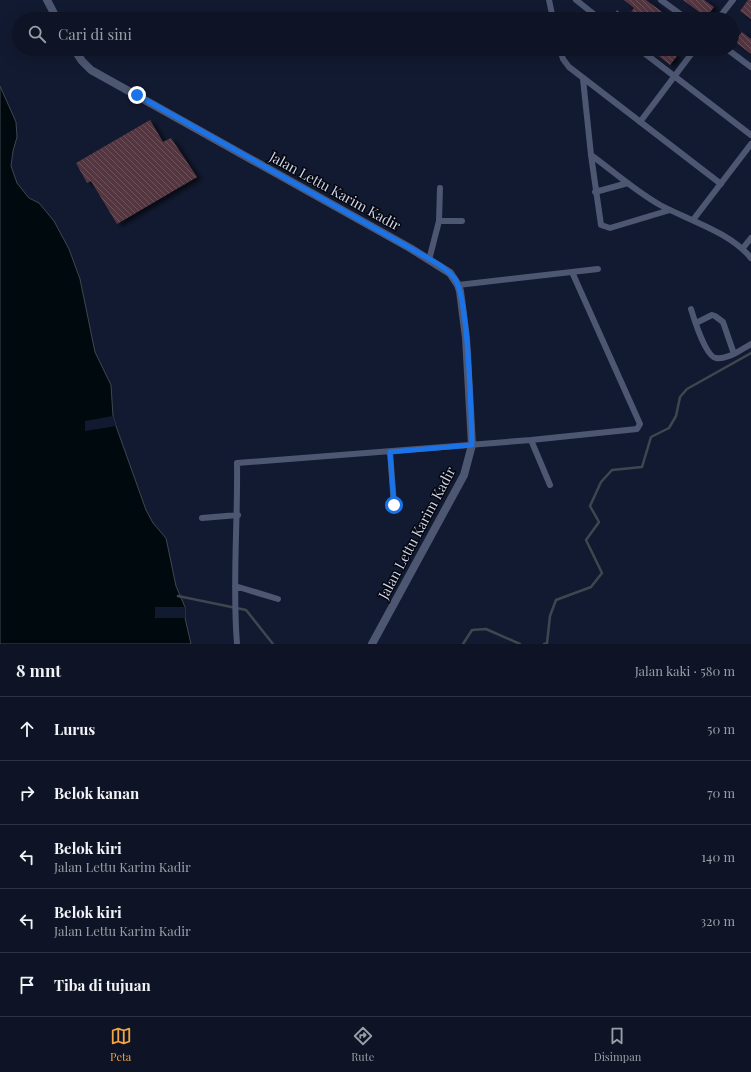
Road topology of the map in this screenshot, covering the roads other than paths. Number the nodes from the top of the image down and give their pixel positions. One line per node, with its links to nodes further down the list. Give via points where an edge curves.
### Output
1 (47, 0): 6 (street)
2 (549, 0): 7 (street)
3 (576, 0): 8 (street)
4 (661, 0): 9 (street)
5 (733, 0): 10 (street)
6 (54, 12)
7 (552, 12)
8 (591, 12)
9 (677, 12)
10 (724, 12)
11 (79, 56): 34 (street, Jalan Lettu Karim Kadir, via 92,70 242,152)
12 (563, 56): 18 (street, via 565,62)
13 (648, 56): 17 (street)
14 (690, 56): 17 (street)
15 (736, 56): 16 (street)
16 (751, 67)
17 (675, 76): 19 (street); 20 (street)
18 (583, 79): 19 (street); 22 (street)
19 (640, 122): 24 (street)
20 (751, 135)
21 (751, 144): 24 (street)
22 (591, 154): 23 (street); 26 (street)
23 (628, 183): 26 (street); 27 (street)
24 (721, 184): 28 (street)
25 (440, 188): 29 (street)
26 (595, 192): 27 (street, via 599,222 607,228)
27 (670, 210): 28 (street)
28 (693, 220): 32 (street)
29 (439, 221): 30 (street); 34 (street)
30 (462, 221)
31 (751, 238): 32 (street)
32 (743, 248): 33 (street)
33 (751, 258)
34 (430, 260): 37 (street, Jalan Lettu Karim Kadir, via 450,273)
35 (598, 269): 36 (street)
36 (572, 272): 37 (street); 42 (street, via 640,424 637,429)
37 (458, 285): 43 (street, Jalan Lettu Karim Kadir, via 466,338)
38 (691, 309): 39 (street)
39 (696, 323): 41 (street, via 711,355 717,359); 41 (street, via 712,315 719,318 723,322)
40 (751, 344): 41 (street)
41 (734, 354)
42 (531, 440): 43 (street); 45 (street)
43 (472, 445): 44 (street); 52 (street, Jalan Lettu Karim Kadir, via 464,475)
44 (390, 452): 46 (street); 47 (street, via 237,463)
45 (550, 485)
46 (394, 505)
47 (238, 515): 48 (street); 49 (street)
48 (202, 518)
49 (235, 586): 50 (street); 51 (street)
50 (278, 599)
51 (237, 644)
52 (373, 644)

